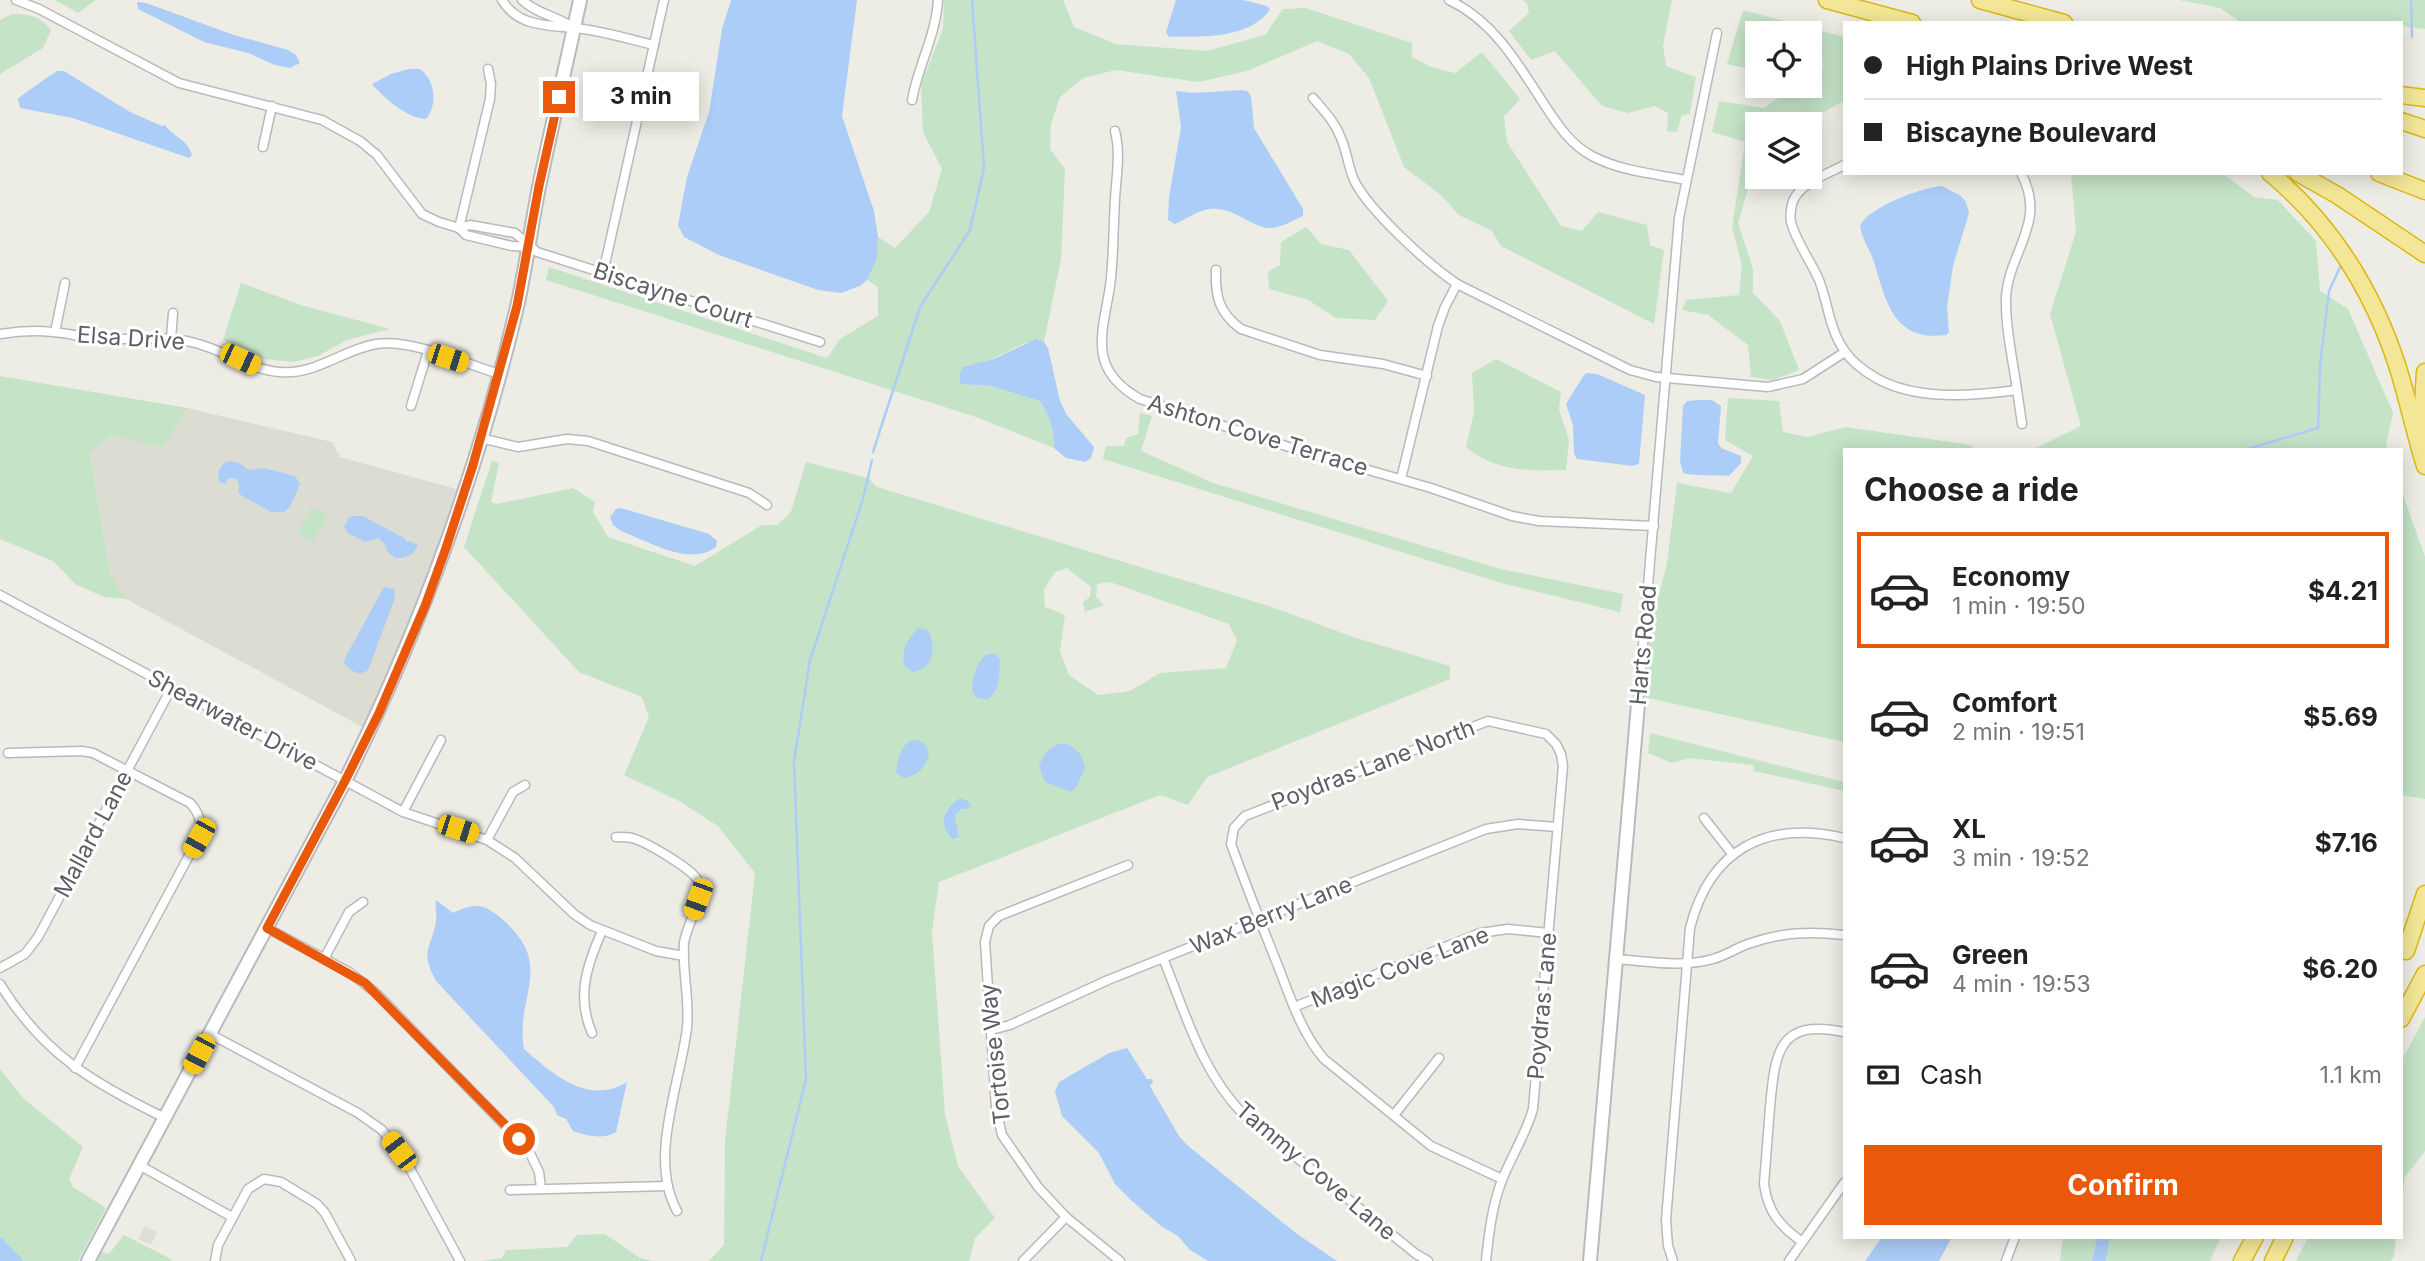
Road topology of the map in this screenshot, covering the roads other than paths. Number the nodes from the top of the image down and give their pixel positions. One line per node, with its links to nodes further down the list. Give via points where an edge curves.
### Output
1 (16, 0): 20 (street, via 179,83)
2 (502, 0): 12 (street, via 524,20)
3 (522, 0): 12 (street)
4 (580, 0): 12 (street)
5 (664, 0): 14 (street)
6 (938, 0): 19 (street, via 934,32)
7 (1449, 0): 30 (street, via 1496,35 1557,124 1579,148 1622,168)
8 (1827, 0): 10 (highway)
9 (1980, 0): 11 (highway)
10 (1905, 21)
11 (2057, 21)
12 (574, 28): 14 (street); 33 (street)
13 (1717, 33): 30 (street, Harts Road)
14 (654, 45): 36 (street)
15 (488, 69): 32 (street, via 489,99)
16 (2403, 95): 18 (highway)
17 (1313, 98): 38 (street, via 1339,132 1354,180 1367,200 1426,260)
18 (2425, 99)
19 (912, 100)
20 (272, 106): 24 (street); 32 (street, via 322,120 360,141 395,176 422,214)
21 (2403, 122): 22 (highway)
22 (2425, 130)
23 (1115, 131): 55 (street, Ashton Cove Terrace, via 1119,148 1114,257 1102,341 1103,356 1115,381 1140,399)
24 (263, 147)
25 (1843, 165): 45 (street, via 1804,187 1792,203 1791,222 1819,279 1829,320)
26 (2022, 175): 50 (street, via 2029,209 2025,239 2007,284 2006,313)
27 (2272, 175): 54 (highway, via 2325,228 2360,279 2398,367)
28 (2302, 175): 34 (highway)
29 (2384, 175): 31 (highway)
30 (1686, 180): 49 (street, Harts Road)
31 (2425, 191)
32 (459, 228): 33 (street, via 466,235); 33 (street, via 470,225 515,233)
33 (528, 247): 36 (street, Biscayne Court); 47 (street)
34 (2425, 254)
35 (1216, 270): 48 (street, via 1217,301 1241,329 1320,355 1382,363)
36 (603, 273): 43 (street, Biscayne Court)
37 (65, 283): 40 (street)
38 (1458, 284): 48 (street, via 1438,326); 49 (street, via 1630,370)
39 (173, 313): 42 (street)
40 (55, 332): 41 (street, Elsa Drive); 42 (street, Elsa Drive, via 92,338)
41 (0, 334)
42 (172, 339): 44 (street, Elsa Drive, via 206,345 278,372 306,370 377,344)
43 (820, 341)
44 (428, 351): 47 (street, Elsa Drive); 51 (street)
45 (1845, 352): 49 (street, via 1803,379 1777,386); 50 (street, via 1875,378 1906,390 1975,395)
46 (2425, 372): 54 (highway)
47 (499, 374): 53 (street)
48 (1427, 376): 55 (street)
49 (1666, 378): 57 (street, Harts Road)
50 (2017, 390): 52 (street)
51 (411, 406)
52 (2022, 424)
53 (481, 438): 56 (street, via 518,447 567,439 588,441 749,493); 65 (street, via 425,606)
54 (2423, 459)
55 (1401, 479): 57 (street, Ashton Cove Terrace, via 1526,519)
56 (767, 505)
57 (1654, 526): 60 (street, Harts Road)
58 (0, 595): 59 (street, Shearwater Drive)
59 (172, 687): 64 (street, Mallard Lane); 65 (street, Shearwater Drive)
60 (1638, 704): 86 (street, Harts Road)
61 (442, 740): 67 (street)
62 (1556, 744): 69 (street, Poydras Lane, via 1563,765); 78 (street, Poydras Lane North, via 1535,730 1480,723 1245,816 1234,828 1231,844)
63 (8, 753): 64 (street, via 88,751)
64 (128, 770): 89 (street, Mallard Lane, via 38,937 25,954); 99 (street, via 190,803 200,819 199,838)
65 (345, 781): 67 (street, Shearwater Drive); 79 (street)
66 (525, 785): 72 (street, via 513,792)
67 (403, 812): 72 (street, Shearwater Drive)
68 (1704, 818): 73 (street)
69 (1558, 827): 78 (street, Wax Berry Lane, via 1518,824 1486,829); 81 (street, Poydras Lane)
70 (616, 837): 83 (street, via 633,838 686,867 697,881 698,899)
71 (1843, 838): 73 (street, via 1790,832 1762,839)
72 (487, 840): 80 (street, Shearwater Drive, via 515,858 574,914)
73 (1732, 855): 88 (street, via 1700,898 1690,929)
74 (1128, 865): 94 (street, Tortoise Way, via 999,916 989,926 985,942)
75 (2425, 894): 84 (highway)
76 (363, 902): 87 (street, via 349,912)
77 (2425, 915): 84 (highway)
78 (1260, 919): 85 (street, Wax Berry Lane); 92 (street)
79 (267, 928): 87 (street); 97 (street)
80 (602, 931): 83 (street, Shearwater Drive); 96 (street, via 585,977 585,1017)
81 (1548, 933): 92 (street, Magic Cove Lane, via 1508,929 1480,933); 103 (street, Poydras Lane, via 1533,1109)
82 (1843, 935): 88 (street, via 1783,933 1714,959)
83 (684, 956): 105 (street, via 687,1028 666,1142)
84 (2403, 956)
85 (1163, 958): 94 (street, Wax Berry Lane); 121 (street, Tammy Cove Lane, via 1204,1060 1230,1101)
86 (1615, 958): 88 (street); 123 (street, Harts Road)
87 (324, 959): 106 (street, via 375,992 519,1139 535,1161)
88 (1687, 963): 124 (street, via 1666,1220)
89 (0, 968)
90 (2425, 974): 93 (highway)
91 (0, 984): 99 (street, via 26,1023)
92 (1294, 1007): 100 (street, via 1306,1035 1324,1059)
93 (2403, 1015)
94 (991, 1030): 110 (street, Tortoise Way, via 1002,1135)
95 (1843, 1032): 114 (street, via 1811,1028 1798,1032 1782,1047 1774,1066 1765,1192 1775,1219)
96 (592, 1033)
97 (210, 1034): 101 (street); 118 (street, via 382,1130 407,1163)
98 (1439, 1058): 100 (street)
99 (75, 1068): 101 (street)
100 (1394, 1115): 103 (street, via 1442,1152)
101 (164, 1118): 102 (street)
102 (139, 1165): 109 (street); 115 (street)
103 (1502, 1179): 122 (street, Poydras Lane)
104 (1843, 1184): 114 (street)
105 (668, 1186): 106 (street); 108 (street)
106 (541, 1189): 107 (street)
107 (510, 1190)
108 (677, 1211)
109 (232, 1216): 116 (street); 117 (street, via 255,1182 281,1182 325,1213)
110 (1066, 1217): 119 (street); 120 (street, Tortoise Way)
111 (2014, 1239): 126 (street)
112 (2254, 1239): 127 (highway)
113 (2284, 1239): 128 (highway)
114 (1801, 1241): 125 (street)
115 (88, 1261)
116 (215, 1261)
117 (351, 1261)
118 (460, 1261)
119 (1023, 1261)
120 (1120, 1261)
121 (1428, 1261)
122 (1486, 1261)
123 (1590, 1261)
124 (1673, 1261)
125 (1789, 1261)
126 (2006, 1261)
127 (2242, 1261)
128 (2273, 1261)

